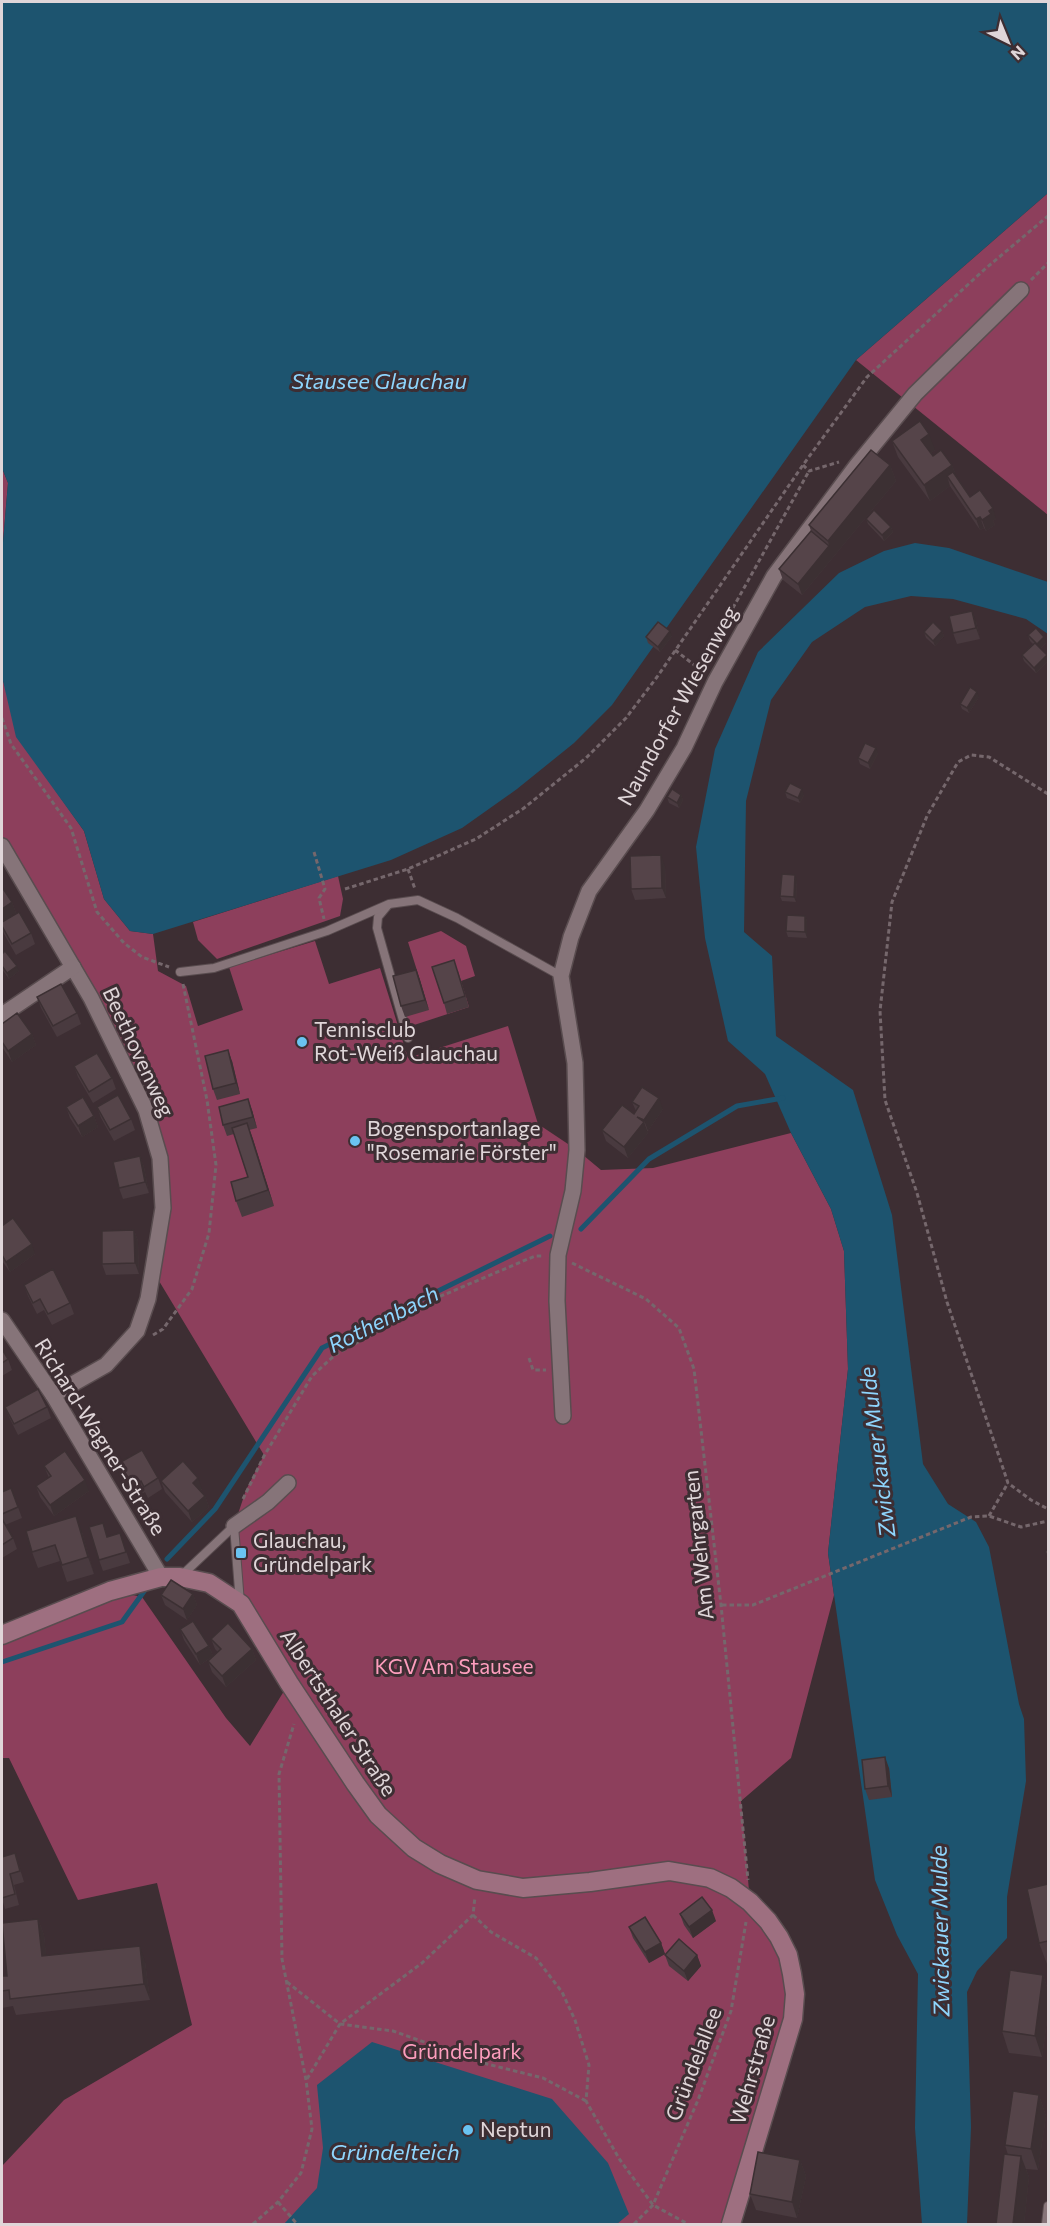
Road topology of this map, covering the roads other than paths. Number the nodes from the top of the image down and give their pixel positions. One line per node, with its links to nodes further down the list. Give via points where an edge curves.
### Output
1 (1021, 290): 6 (street, Naundorfer Wiesenweg, via 915,394 774,576 684,748 647,810 589,891)
2 (2, 846): 4 (street, Beethovenweg)
3 (389, 904): 5 (lane, via 327,931 214,968); 6 (lane, via 418,900); 8 (lane, via 378,917 376,927)
4 (73, 967): 7 (street); 10 (street, Beethovenweg, via 146,1110 160,1158 163,1208 148,1299 136,1331 106,1365)
5 (180, 972)
6 (561, 976): 11 (street, Naundorfer Wiesenweg, via 575,1063 577,1150 573,1191 558,1255)
7 (2, 1015)
8 (408, 1038)
9 (2, 1320): 10 (street, Richard-Wagner-Straße)
10 (53, 1395): 15 (street, Richard-Wagner-Straße)
11 (563, 1416)
12 (288, 1483): 13 (street)
13 (234, 1526): 14 (lane); 16 (lane)
14 (180, 1577): 15 (street, Albertsthaler Straße); 16 (street, Albertsthaler Straße, via 209,1583)
15 (161, 1578): 17 (street, Albertsthaler Straße, via 110,1591)
16 (241, 1604): 18 (street, Albertsthaler Straße, via 378,1815 414,1848 441,1864 477,1880 523,1888 669,1871 710,1878)
17 (2, 1635)
18 (750, 1902): 20 (street, Wehrstraße, via 768,1921 788,1955 795,1994 793,2019)
19 (1048, 2206): 21 (lane)
20 (731, 2224)
21 (1046, 2224)

